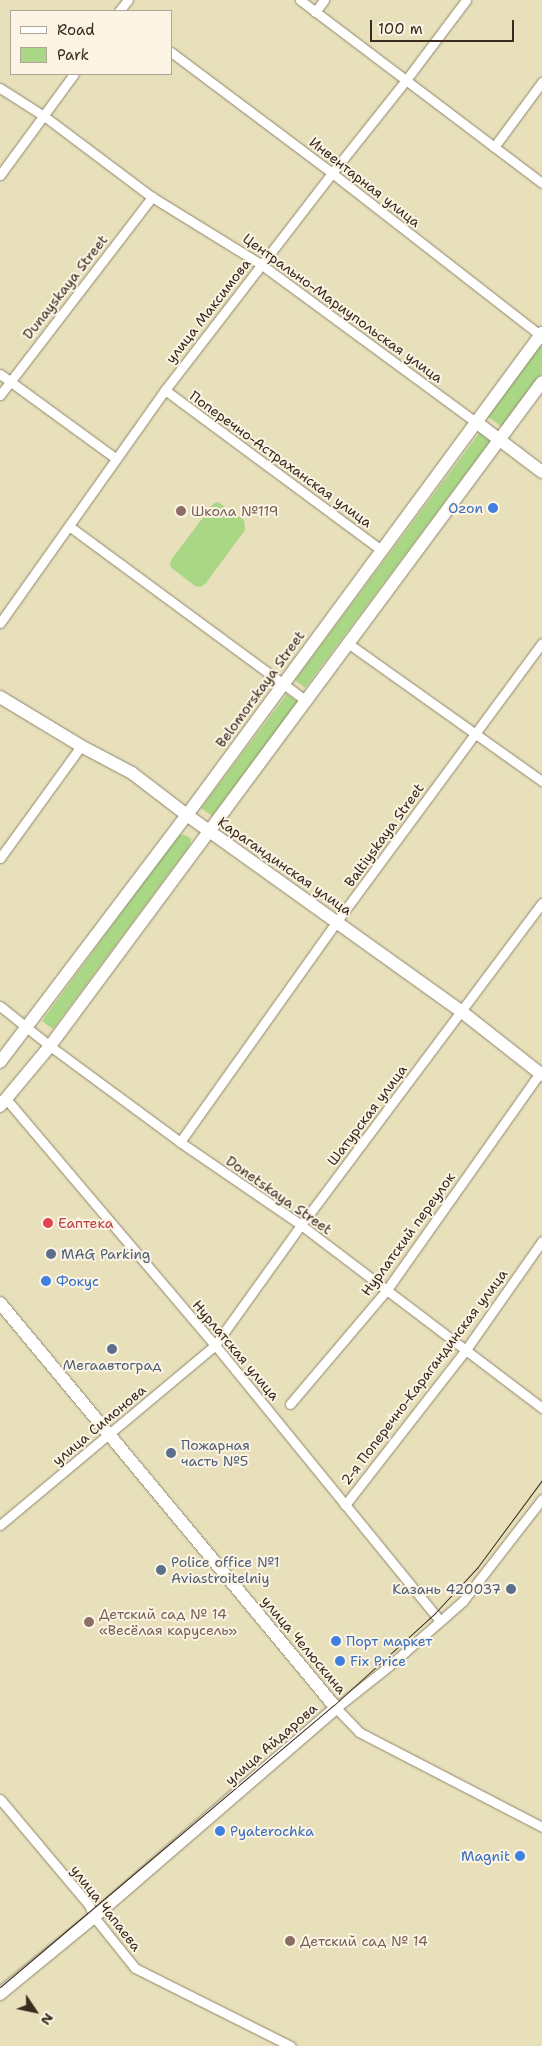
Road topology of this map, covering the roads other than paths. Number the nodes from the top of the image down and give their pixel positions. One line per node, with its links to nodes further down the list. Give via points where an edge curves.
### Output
1 (128, 0): 5 (street)
2 (300, 0): 6 (street)
3 (324, 0): 6 (street)
4 (466, 0): 9 (street, улица Максимова)
5 (120, 10)
6 (315, 12): 9 (street)
7 (172, 53): 14 (street, Инвентарная улица)
8 (73, 75): 12 (street)
9 (406, 80): 13 (street); 14 (street, улица Максимова)
10 (542, 82): 13 (street)
11 (0, 88): 12 (street, Центрально-Мариупольская улица)
12 (44, 116): 15 (street); 17 (street, Центрально-Мариупольская улица)
13 (494, 147): 16 (street)
14 (332, 173): 18 (street, улица Максимова); 19 (street, Инвентарная улица)
15 (0, 175)
16 (542, 182)
17 (152, 197): 18 (street, Центрально-Мариупольская улица); 21 (street, Dunayskaya Street)
18 (262, 265): 23 (street, улица Максимова); 25 (street, Центрально-Мариупольская улица)
19 (541, 334): 25 (main road, Belomorskaya Street)
20 (0, 374): 21 (street)
21 (10, 382): 24 (street, Dunayskaya Street); 27 (street)
22 (542, 382): 26 (main road)
23 (165, 390): 27 (street, улица Максимова); 30 (street, Поперечно-Астраханская улица)
24 (0, 395)
25 (476, 422): 26 (main road, Центрально-Мариупольская улица); 30 (main road, Belomorskaya Street)
26 (500, 440): 28 (main road, Центрально-Мариупольская улица); 33 (main road)
27 (115, 458): 29 (street, улица Максимова)
28 (542, 472)
29 (69, 526): 31 (street, улица Максимова); 34 (street)
30 (381, 550): 34 (main road, Belomorskaya Street)
31 (0, 623)
32 (542, 643): 37 (street, Baltiyskaya Street)
33 (349, 644): 36 (main road); 37 (street)
34 (283, 683): 36 (street); 40 (main road, Belomorskaya Street)
35 (0, 697): 38 (main road, Карагандинская улица)
36 (306, 701): 41 (main road)
37 (475, 733): 39 (street); 44 (street, Baltiyskaya Street)
38 (80, 746): 40 (main road, Карагандинская улица, via 132,773); 42 (street)
39 (542, 781)
40 (186, 815): 41 (main road, Карагандинская улица); 47 (main road, Belomorskaya Street)
41 (210, 831): 44 (main road, Карагандинская улица); 48 (main road)
42 (0, 858)
43 (542, 903): 46 (street, Шатурская улица)
44 (337, 921): 46 (main road, Карагандинская улица); 52 (street, Baltiyskaya Street)
45 (0, 1006): 47 (street, Donetskaya Street)
46 (462, 1012): 50 (main road, Карагандинская улица); 53 (street, Шатурская улица)
47 (28, 1028): 48 (street, Donetskaya Street); 49 (main road, Belomorskaya Street)
48 (50, 1046): 51 (main road); 52 (street, Donetskaya Street)
49 (0, 1062)
50 (541, 1074): 55 (street, Нурлатский переулок)
51 (3, 1103): 57 (street, Нурлатская улица)
52 (180, 1142): 53 (street, Donetskaya Street)
53 (301, 1225): 55 (street, Donetskaya Street); 57 (street, Шатурская улица)
54 (542, 1241): 58 (street, 2-я Поперечно-Карагандинская улица)
55 (386, 1291): 58 (street, Donetskaya Street); 59 (street, Нурлатский переулок)
56 (0, 1303): 61 (main road, улица Челюскина)
57 (215, 1345): 61 (street, улица Симонова); 63 (street, Нурлатская улица)
58 (465, 1350): 60 (street, Donetskaya Street); 63 (street, 2-я Поперечно-Карагандинская улица)
59 (290, 1404)
60 (542, 1408)
61 (110, 1435): 64 (street, улица Симонова); 66 (main road, улица Челюскина)
62 (542, 1499): 65 (street, улица Айдарова, via 485,1576)
63 (344, 1505): 65 (street, Нурлатская улица)
64 (0, 1525)
65 (440, 1621): 66 (street, улица Айдарова)
66 (336, 1708): 68 (street, улица Челюскина, via 359,1732); 69 (main road, улица Айдарова)
67 (0, 1799): 69 (street, улица Чапаева, via 89,1905)
68 (542, 1827)
69 (94, 1916): 70 (main road, улица Айдарова); 71 (street, улица Чапаева, via 135,1968)
70 (0, 1994)
71 (291, 2046)

